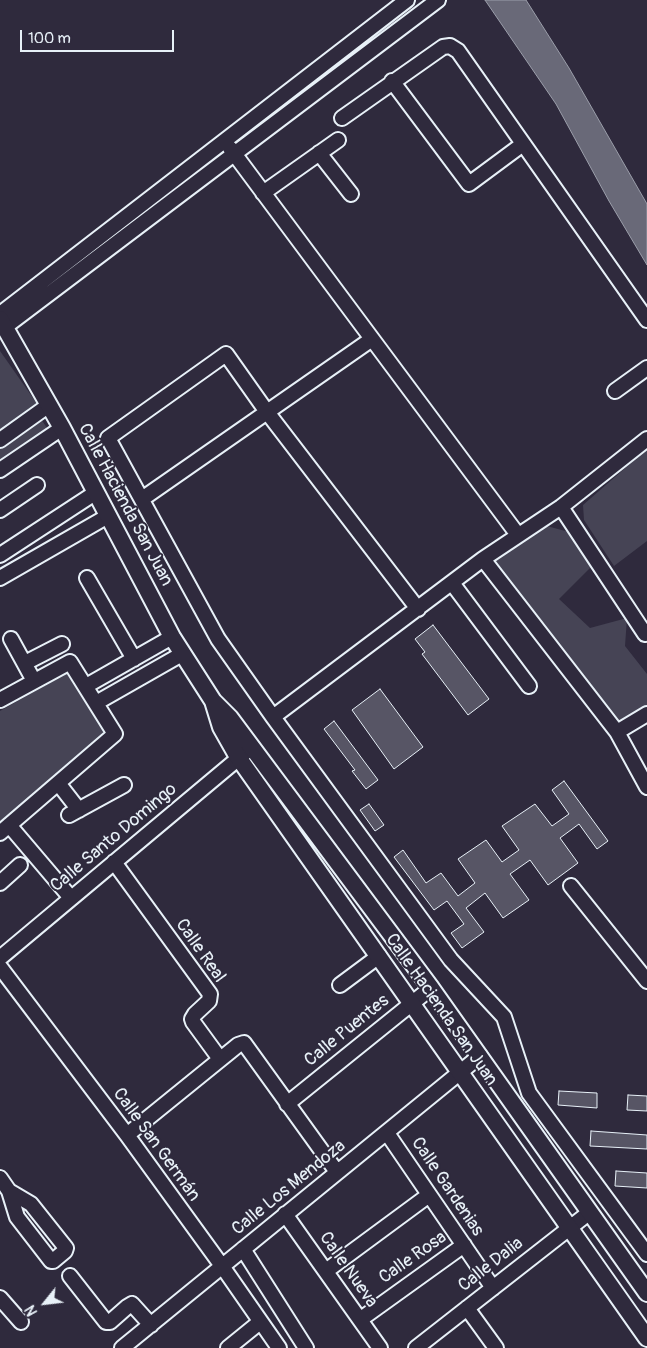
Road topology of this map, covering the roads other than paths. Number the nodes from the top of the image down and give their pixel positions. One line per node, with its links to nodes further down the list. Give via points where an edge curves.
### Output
1 (407, 0): 6 (street)
2 (438, 0): 9 (street)
3 (392, 81): 4 (street); 7 (street, via 443,47 450,46 458,51); 7 (street, via 469,184)
4 (342, 118)
5 (338, 140): 8 (street)
6 (225, 141): 9 (street); 13 (street)
7 (523, 144): 12 (street)
8 (320, 153): 10 (street); 11 (street)
9 (234, 154): 10 (street); 13 (street)
10 (263, 194): 14 (street)
11 (351, 194)
12 (647, 320)
13 (3, 328): 17 (main road, Calle Hacienda San Juan)
14 (372, 339): 18 (street); 29 (street)
15 (647, 368): 16 (street)
16 (615, 391)
17 (49, 405): 19 (main road, Calle Hacienda San Juan); 21 (street)
18 (268, 412): 25 (street); 25 (street, via 226,354 108,438); 35 (street)
19 (62, 428): 22 (street); 24 (main road, Calle Hacienda San Juan)
20 (647, 439): 26 (street)
21 (0, 440)
22 (0, 470)
23 (37, 485): 27 (street)
24 (95, 492): 28 (main road, Calle Hacienda San Juan); 30 (street)
25 (142, 499): 50 (street, via 218,639)
26 (561, 507): 29 (street); 36 (street)
27 (0, 510)
28 (108, 516): 32 (street); 37 (main road, Calle Hacienda San Juan)
29 (518, 535): 31 (street)
30 (0, 555)
31 (483, 559): 34 (street); 51 (street)
32 (0, 578)
33 (87, 578): 41 (street)
34 (452, 583): 35 (street); 45 (street)
35 (418, 609): 50 (street)
36 (645, 634)
37 (172, 636): 40 (main road, Calle Hacienda San Juan); 41 (street)
38 (11, 639): 42 (street)
39 (62, 644): 42 (street)
40 (182, 654): 47 (main road, Calle Hacienda San Juan); 48 (street)
41 (134, 659): 44 (street)
42 (25, 663): 43 (street)
43 (34, 681): 44 (street, via 70,662); 46 (street)
44 (86, 686): 48 (street)
45 (529, 686)
46 (0, 700)
47 (213, 701): 52 (main road, Calle Hacienda San Juan); 53 (main road, Calle Hacienda San Juan)
48 (96, 704): 54 (street, via 115,734)
49 (647, 714): 51 (street)
50 (273, 717): 87 (street, via 451,960 504,1017 529,1093)
51 (617, 732): 56 (street)
52 (252, 747): 53 (street, Calle Santo Domingo); 68 (main road, Calle Hacienda San Juan)
53 (238, 757): 58 (street, Calle Santo Domingo); 63 (main road, Calle Hacienda San Juan)
54 (58, 783): 55 (street, via 74,812); 57 (street)
55 (124, 785)
56 (647, 787)
57 (4, 829): 62 (street)
58 (114, 862): 62 (street, Calle Santo Domingo); 71 (street, Calle Real, via 210,994 210,1001 192,1019)
59 (20, 865): 60 (street)
60 (2, 877)
61 (571, 886): 66 (street)
62 (71, 898): 64 (street, Calle Santo Domingo)
63 (379, 956): 67 (street); 69 (main road, Calle Hacienda San Juan)
64 (0, 958)
65 (0, 967): 75 (street, Calle San Germán)
66 (647, 981)
67 (340, 985)
68 (431, 988): 69 (street, Calle Puentes); 70 (main road, Calle Hacienda San Juan)
69 (412, 1003): 72 (main road, Calle Hacienda San Juan); 73 (street, Calle Puentes)
70 (480, 1056): 72 (street, Calle Los Mendoza); 80 (main road, Calle Hacienda San Juan)
71 (220, 1059): 73 (street, via 240,1044 246,1044); 75 (street)
72 (461, 1072): 74 (street, Calle Los Mendoza); 83 (main road, Calle Hacienda San Juan)
73 (287, 1104): 76 (street)
74 (387, 1133): 76 (street, Calle Los Mendoza); 79 (street, Calle Gardenias)
75 (127, 1135): 88 (street, Calle San Germán)
76 (337, 1172): 81 (street, Calle Los Mendoza)
77 (0, 1178): 78 (street)
78 (9, 1191): 82 (street, via 27,1200); 84 (street, via 14,1211)
79 (429, 1195): 85 (street, Calle Gardenias); 89 (street)
80 (590, 1212): 83 (street, Calle Dalia); 92 (main road, Calle Hacienda San Juan)
81 (285, 1214): 86 (street, Calle Los Mendoza); 89 (street, Calle Nueva)
82 (42, 1218): 84 (street); 84 (street, via 66,1251 51,1261)
83 (569, 1228): 91 (street, Calle Dalia); 99 (main road, Calle Hacienda San Juan)
84 (27, 1230)
85 (464, 1245): 91 (street, Calle Gardenias); 95 (street, Calle Rosa)
86 (243, 1249): 88 (street, Calle Los Mendoza); 103 (street)
87 (647, 1254)
88 (222, 1266): 97 (street, Calle San Germán); 98 (street, Calle Los Mendoza)
89 (326, 1271): 95 (street, Calle Nueva)
90 (70, 1276): 98 (street, via 106,1322 132,1304)
91 (493, 1288): 94 (street, Calle Dalia)
92 (647, 1293)
93 (0, 1298): 96 (street)
94 (467, 1308): 105 (street, Calle Dalia); 106 (street)
95 (360, 1319): 104 (street, Calle Nueva)
96 (21, 1322)
97 (260, 1322): 101 (street); 102 (street, Calle San Germán)
98 (151, 1325): 100 (street, Calle Los Mendoza)
99 (647, 1338)
100 (122, 1348)
101 (228, 1348)
102 (279, 1348)
103 (306, 1348)
104 (380, 1348)
105 (416, 1348)
106 (496, 1348)

